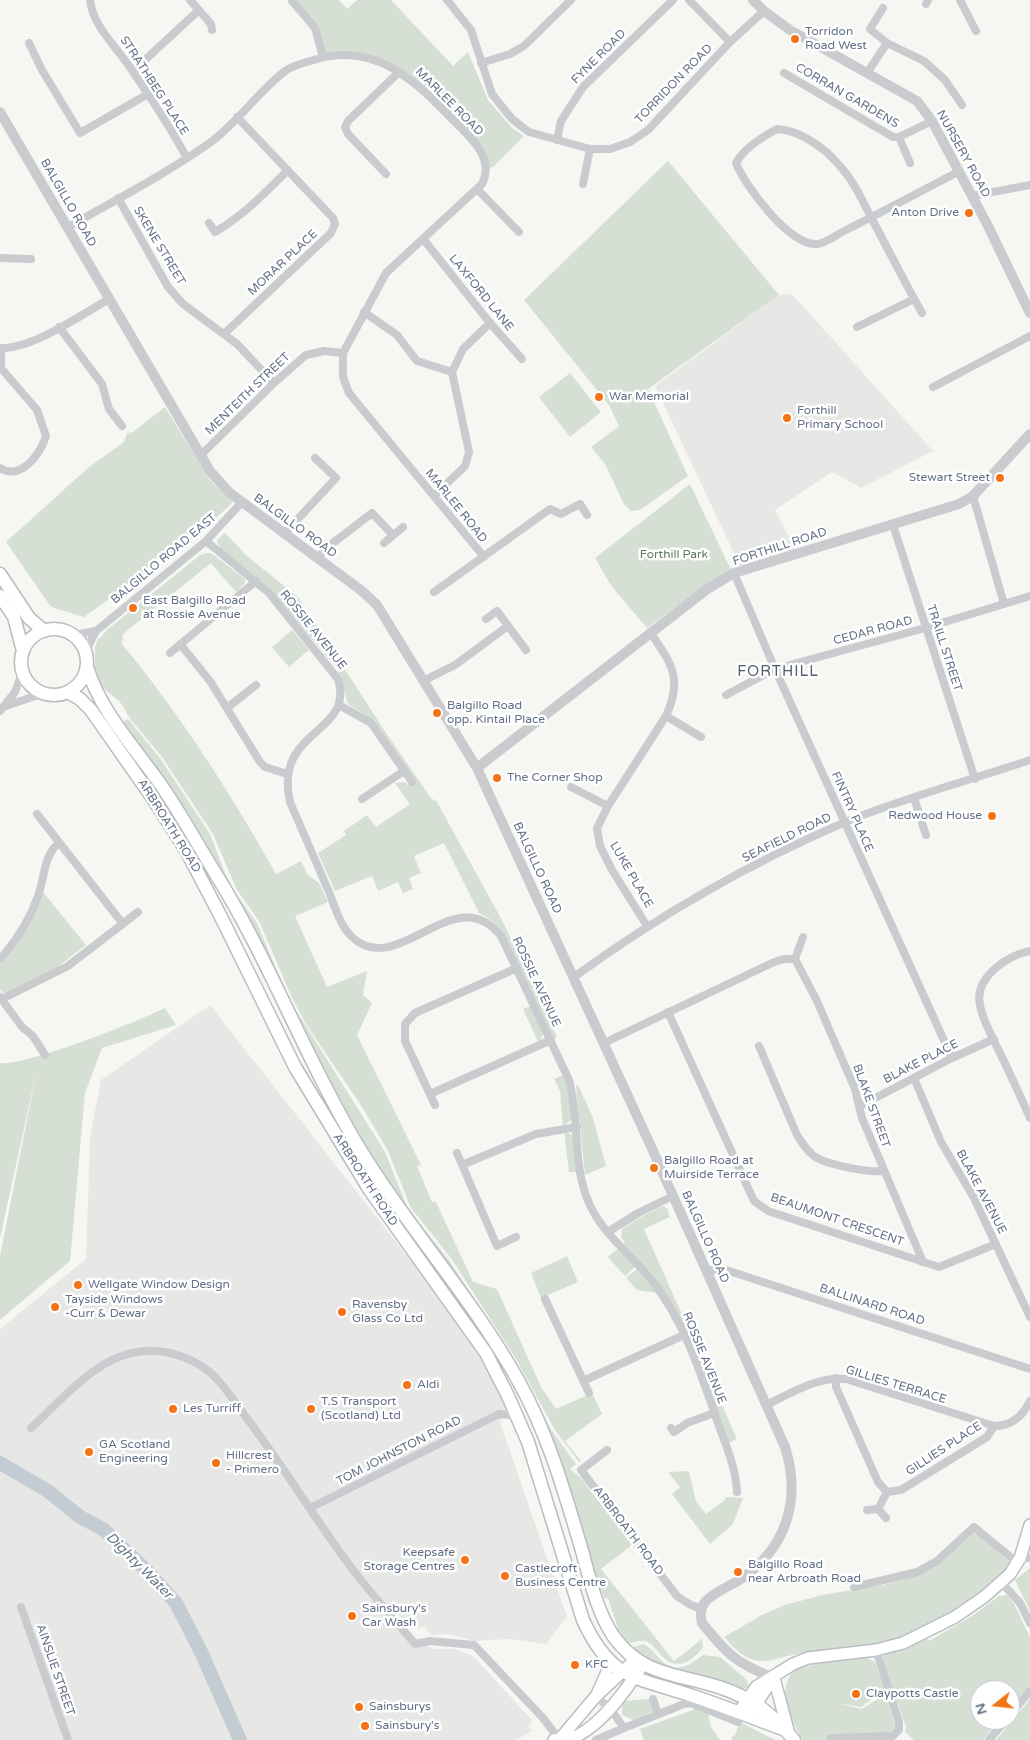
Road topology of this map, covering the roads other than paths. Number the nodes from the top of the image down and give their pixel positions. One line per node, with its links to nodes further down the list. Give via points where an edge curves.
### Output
1 (90, 0): 20 (street, STRATHBEG PLACE, via 102,31)
2 (190, 0): 11 (street)
3 (447, 0): 19 (street, TORRIDON ROAD, via 470,30)
4 (571, 0): 19 (street, via 524,46)
5 (673, 0): 30 (street, FYNE ROAD, via 583,87 562,121)
6 (689, 0): 15 (street)
7 (753, 0): 12 (street, NURSERY ROAD)
8 (960, 0): 14 (street)
9 (292, 1): 18 (street, via 315,28)
10 (883, 8): 17 (street, via 870,29)
11 (199, 10): 13 (street); 20 (street)
12 (764, 11): 15 (street, TORRIDON ROAD); 23 (street, NURSERY ROAD, via 790,30)
13 (212, 30)
14 (976, 31)
15 (730, 42): 31 (street, TORRIDON ROAD, via 648,130 630,142 610,149)
16 (29, 43): 24 (street, via 80,133)
17 (887, 43): 23 (street); 25 (street, via 924,61 945,80)
18 (323, 57): 21 (street, MARLEE ROAD, via 343,55 378,61); 27 (street, MARLEE ROAD, via 286,70)
19 (481, 63): 30 (street, TORRIDON ROAD, via 492,94 512,119 529,132)
20 (133, 71): 24 (street, STRATHBEG PLACE)
21 (399, 72): 36 (street, via 345,127); 39 (street, MARLEE ROAD, via 423,89 482,152 487,169)
22 (784, 73): 29 (street, CORRAN GARDENS, via 893,137)
23 (867, 73): 28 (street, NURSERY ROAD, via 917,101)
24 (148, 94): 32 (street, STRATHBEG PLACE)
25 (962, 105)
26 (0, 112): 44 (street, BALGILLO ROAD)
27 (237, 117): 32 (street, MARLEE ROAD, via 212,141); 34 (street, MORAR PLACE)
28 (932, 121): 29 (street, CORRAN GARDENS); 35 (street, NURSERY ROAD)
29 (899, 137): 33 (street, CORRAN GARDENS)
30 (557, 140): 31 (street, TORRIDON ROAD)
31 (590, 148): 37 (street)
32 (187, 158): 41 (street, MARLEE ROAD)
33 (910, 163)
34 (288, 170): 43 (street, via 233,222 215,232); 57 (street, MORAR PLACE, via 333,218 333,229)
35 (958, 172): 40 (street, NURSERY ROAD); 42 (street)
36 (386, 174)
37 (583, 184)
38 (1030, 185): 40 (street)
39 (477, 189): 45 (street); 46 (street, MARLEE ROAD)
40 (972, 196): 53 (street, NURSERY ROAD)
41 (118, 198): 44 (street, MARLEE ROAD); 57 (street, SKENE STREET, via 168,287 183,304)
42 (871, 217): 42 (street, via 818,244 803,240 761,203 740,175 736,163 750,147 777,129 798,134 839,164); 50 (street)
43 (208, 223)
44 (67, 228): 49 (street, BALGILLO ROAD)
45 (519, 232)
46 (424, 240): 51 (street, MARLEE ROAD, via 386,274); 54 (street, LAXFORD LANE)
47 (0, 258): 48 (street)
48 (31, 259)
49 (109, 299): 55 (street); 67 (street, BALGILLO ROAD)
50 (914, 299): 52 (street); 56 (street)
51 (364, 312): 60 (street, MARLEE ROAD); 62 (street, via 396,335 417,361)
52 (922, 312)
53 (1030, 313)
54 (490, 324): 61 (street, LAXFORD LANE); 62 (street, via 463,349)
55 (59, 327): 59 (street, via 30,344); 65 (street, via 102,384 109,409)
56 (857, 327)
57 (224, 333): 63 (street, SKENE STREET)
58 (1030, 336): 64 (street)
59 (1, 348): 69 (street, via 1,368 37,410 46,436 31,462 17,472 8,474)
60 (343, 353): 63 (street, MENTEITH STREET, via 324,351 306,355); 70 (street, MARLEE ROAD, via 343,377 349,393)
61 (522, 359)
62 (452, 372): 70 (street, via 469,452 465,466)
63 (274, 383): 67 (street, MENTEITH STREET)
64 (933, 387)
65 (122, 426)
66 (1030, 434): 71 (street, FORTHILL ROAD)
67 (200, 456): 72 (street, BALGILLO ROAD, via 219,482)
68 (315, 458): 76 (street, via 336,478)
69 (0, 468)
70 (434, 496): 80 (street, MARLEE ROAD)
71 (973, 496): 74 (street, FORTHILL ROAD, via 941,511); 88 (street)
72 (242, 502): 76 (street, BALGILLO ROAD); 78 (street, BALGILLO ROAD EAST)
73 (587, 516): 80 (street, MARLEE ROAD, via 580,504 561,514 550,509)
74 (893, 524): 83 (street, FORTHILL ROAD); 91 (street, TRAILL STREET)
75 (403, 527): 77 (street)
76 (284, 534): 81 (street, BALGILLO ROAD)
77 (393, 535): 79 (street); 81 (street, via 372,513)
78 (206, 541): 84 (street, ROSSIE AVENUE); 92 (street, BALGILLO ROAD EAST)
79 (384, 543)
80 (484, 557): 85 (street, MARLEE ROAD)
81 (318, 558): 104 (street, BALGILLO ROAD, via 376,605)
82 (0, 574): 93 (main road, via 29,618)
83 (734, 574): 94 (street, FORTHILL ROAD, via 706,590); 102 (street, FINTRY PLACE)
84 (256, 581): 96 (street); 109 (street, ROSSIE AVENUE, via 333,670 340,687)
85 (434, 592)
86 (0, 596): 98 (main road, via 17,624)
87 (1030, 596): 88 (street, CEDAR ROAD)
88 (1004, 604): 91 (street, CEDAR ROAD)
89 (486, 619): 90 (street, via 497,611)
90 (508, 626): 97 (street); 104 (street, via 455,665)
91 (925, 628): 102 (street, CEDAR ROAD); 118 (street, TRAILL STREET)
92 (96, 630): 95 (street, BALGILLO ROAD EAST); 99 (street, BALGILLO ROAD EAST)
93 (44, 631): 95 (main road, via 54,629); 98 (main road, via 31,639)
94 (650, 632): 112 (street, LUKE PLACE, via 675,676 675,690); 115 (street, FORTHILL ROAD)
95 (74, 635): 99 (main road)
96 (180, 644): 100 (street); 111 (street)
97 (526, 650)
98 (23, 651): 103 (main road)
99 (86, 651): 101 (main road)
100 (170, 652)
101 (87, 667): 106 (main road, via 80,682); 194 (main road, ARBROATH ROAD, via 98,695 228,893 314,1067 354,1139 395,1205 498,1346 521,1386 539,1424 568,1505 602,1628 612,1646)
102 (774, 669): 108 (street, CEDAR ROAD); 125 (street, FINTRY PLACE)
103 (23, 670): 107 (main road, via 30,684); 110 (street, via 15,692)
104 (425, 680): 115 (street, BALGILLO ROAD)
105 (256, 685): 111 (street)
106 (68, 692): 107 (main road); 169 (main road, ARBROATH ROAD, via 91,710 187,852 295,1067 368,1189 486,1353)
107 (44, 693): 110 (street)
108 (726, 694)
109 (339, 705): 116 (street, via 371,723); 117 (street, ROSSIE AVENUE, via 329,721 296,752)
110 (3, 708)
111 (227, 708): 117 (street, via 265,767)
112 (666, 716): 113 (street); 123 (street, LUKE PLACE)
113 (701, 737)
114 (1030, 760): 118 (street, SEAFIELD ROAD)
115 (477, 768): 136 (street, BALGILLO ROAD)
116 (404, 771): 119 (street); 122 (street)
117 (287, 774): 135 (street, ROSSIE AVENUE, via 290,802 343,925 358,943 370,948 384,948 455,919 474,916 496,928)
118 (975, 779): 121 (street, SEAFIELD ROAD)
119 (412, 782)
120 (571, 787): 123 (street)
121 (914, 798): 125 (street, SEAFIELD ROAD); 126 (street)
122 (362, 799)
123 (608, 806): 130 (street, LUKE PLACE, via 597,828 600,846)
124 (37, 814): 127 (street)
125 (844, 823): 130 (street, SEAFIELD ROAD, via 774,856); 144 (street, FINTRY PLACE)
126 (926, 836)
127 (59, 843): 129 (street); 133 (street, via 48,855 39,895 27,920)
128 (138, 912): 129 (street)
129 (123, 924): 137 (street, via 68,966)
130 (647, 926): 136 (street, SEAFIELD ROAD)
131 (803, 937): 134 (street)
132 (1030, 951): 139 (street, via 1007,958 982,986 980,1005)
133 (0, 959)
134 (795, 960): 138 (street, via 772,963); 148 (street, BLAKE STREET, via 816,999)
135 (517, 968): 140 (street, ROSSIE AVENUE); 146 (street, via 409,1018 405,1024 405,1041)
136 (574, 977): 141 (street, BALGILLO ROAD)
137 (1, 998): 143 (street)
138 (668, 1012): 141 (street); 158 (street, BEAUMONT CRESCENT, via 754,1201 768,1211)
139 (994, 1039): 144 (street, BLAKE PLACE); 149 (street)
140 (551, 1040): 146 (street); 150 (street, ROSSIE AVENUE, via 569,1080)
141 (604, 1044): 154 (street, BALGILLO ROAD)
142 (759, 1046): 153 (street, via 805,1148 817,1158 870,1172)
143 (45, 1055)
144 (952, 1058): 145 (street, BLAKE PLACE)
145 (914, 1078): 148 (street, BLAKE PLACE); 157 (street, BLAKE AVENUE, via 941,1142)
146 (430, 1094): 147 (street)
147 (435, 1105)
148 (860, 1106): 153 (street, BLAKE STREET)
149 (1030, 1118)
150 (577, 1127): 152 (street, via 536,1134); 155 (street, ROSSIE AVENUE, via 584,1191 598,1220)
151 (457, 1153): 152 (street)
152 (462, 1165): 156 (street, via 497,1246)
153 (883, 1171): 158 (street, BLAKE STREET)
154 (673, 1196): 155 (street, via 638,1212); 159 (street, BALGILLO ROAD)
155 (608, 1232): 164 (street, ROSSIE AVENUE, via 658,1288)
156 (516, 1237)
157 (996, 1244): 158 (street, BEAUMONT CRESCENT, via 939,1267); 163 (street, BLAKE AVENUE)
158 (923, 1262)
159 (707, 1272): 165 (street, BALLINARD ROAD, via 726,1270); 171 (street, BALGILLO ROAD)
160 (545, 1299): 162 (street)
161 (560, 1308): 162 (street)
162 (551, 1312): 167 (street)
163 (1030, 1317)
164 (684, 1335): 167 (street); 172 (street, ROSSIE AVENUE)
165 (1030, 1368)
166 (836, 1378): 171 (street, GILLIES TERRACE, via 820,1380); 175 (street, GILLIES TERRACE); 180 (street, via 836,1387 878,1482)
167 (583, 1381): 168 (street)
168 (589, 1393)
169 (508, 1396): 173 (street); 174 (main road, ARBROATH ROAD)
170 (1030, 1401): 175 (street, GILLIES PLACE, via 1018,1418 1002,1426)
171 (766, 1405): 190 (street, BALGILLO ROAD, via 791,1467 793,1490 790,1512 782,1533 758,1566 708,1599)
172 (714, 1413): 177 (street, via 687,1423 674,1432); 179 (street, ROSSIE AVENUE, via 735,1470)
173 (499, 1414): 174 (street); 181 (street, TOM JOHNSTON ROAD)
174 (518, 1416): 193 (main road, ARBROATH ROAD, via 583,1620 591,1638)
175 (994, 1426): 180 (street, GILLIES PLACE, via 987,1437 908,1486)
176 (32, 1428): 181 (street, via 105,1363 146,1351 171,1354 188,1359 214,1376)
177 (671, 1428)
178 (607, 1450): 190 (street, ARBROATH ROAD, via 581,1470 677,1596)
179 (737, 1492)
180 (887, 1492): 182 (street)
181 (310, 1508): 210 (street, via 346,1561 416,1644 430,1641 474,1645 543,1718)
182 (878, 1509): 183 (street); 184 (street)
183 (867, 1510)
184 (886, 1518)
185 (1030, 1525): 186 (main road)
186 (1023, 1560): 187 (main road); 188 (street, via 974,1527 937,1561 918,1572)
187 (1001, 1582): 191 (street, via 1015,1596); 192 (main road, via 955,1617 903,1643)
188 (854, 1587)
189 (21, 1607): 209 (street, AINSLIE STREET)
190 (701, 1609): 195 (street, via 702,1623 730,1656)
191 (1030, 1623)
192 (876, 1650): 195 (main road, via 808,1658); 208 (street, via 899,1730 893,1736)
193 (609, 1661): 194 (main road, ARBROATH ROAD); 197 (main road)
194 (634, 1668): 197 (main road); 199 (main road, ARBROATH ROAD, via 717,1686); 201 (main road); 203 (main road, ARBROATH ROAD)
195 (774, 1678): 199 (main road); 206 (main road)
196 (1030, 1691): 200 (street)
197 (596, 1696): 201 (street); 210 (main road)
198 (653, 1699): 202 (street)
199 (752, 1702): 203 (main road); 206 (main road, ARBROATH ROAD, via 770,1713)
200 (1020, 1703)
201 (609, 1708): 204 (street); 210 (main road, via 593,1726 575,1737)
202 (658, 1714): 203 (street, ARBROATH ROAD, via 691,1703); 204 (street, ARBROATH ROAD)
203 (742, 1716): 206 (main road, ARBROATH ROAD)
204 (624, 1728): 211 (street, ARBROATH ROAD)
205 (998, 1730): 212 (street)
206 (789, 1735)
207 (831, 1738): 208 (street)
208 (845, 1739)
209 (68, 1740)
210 (557, 1740)
211 (596, 1740)
212 (989, 1740)

